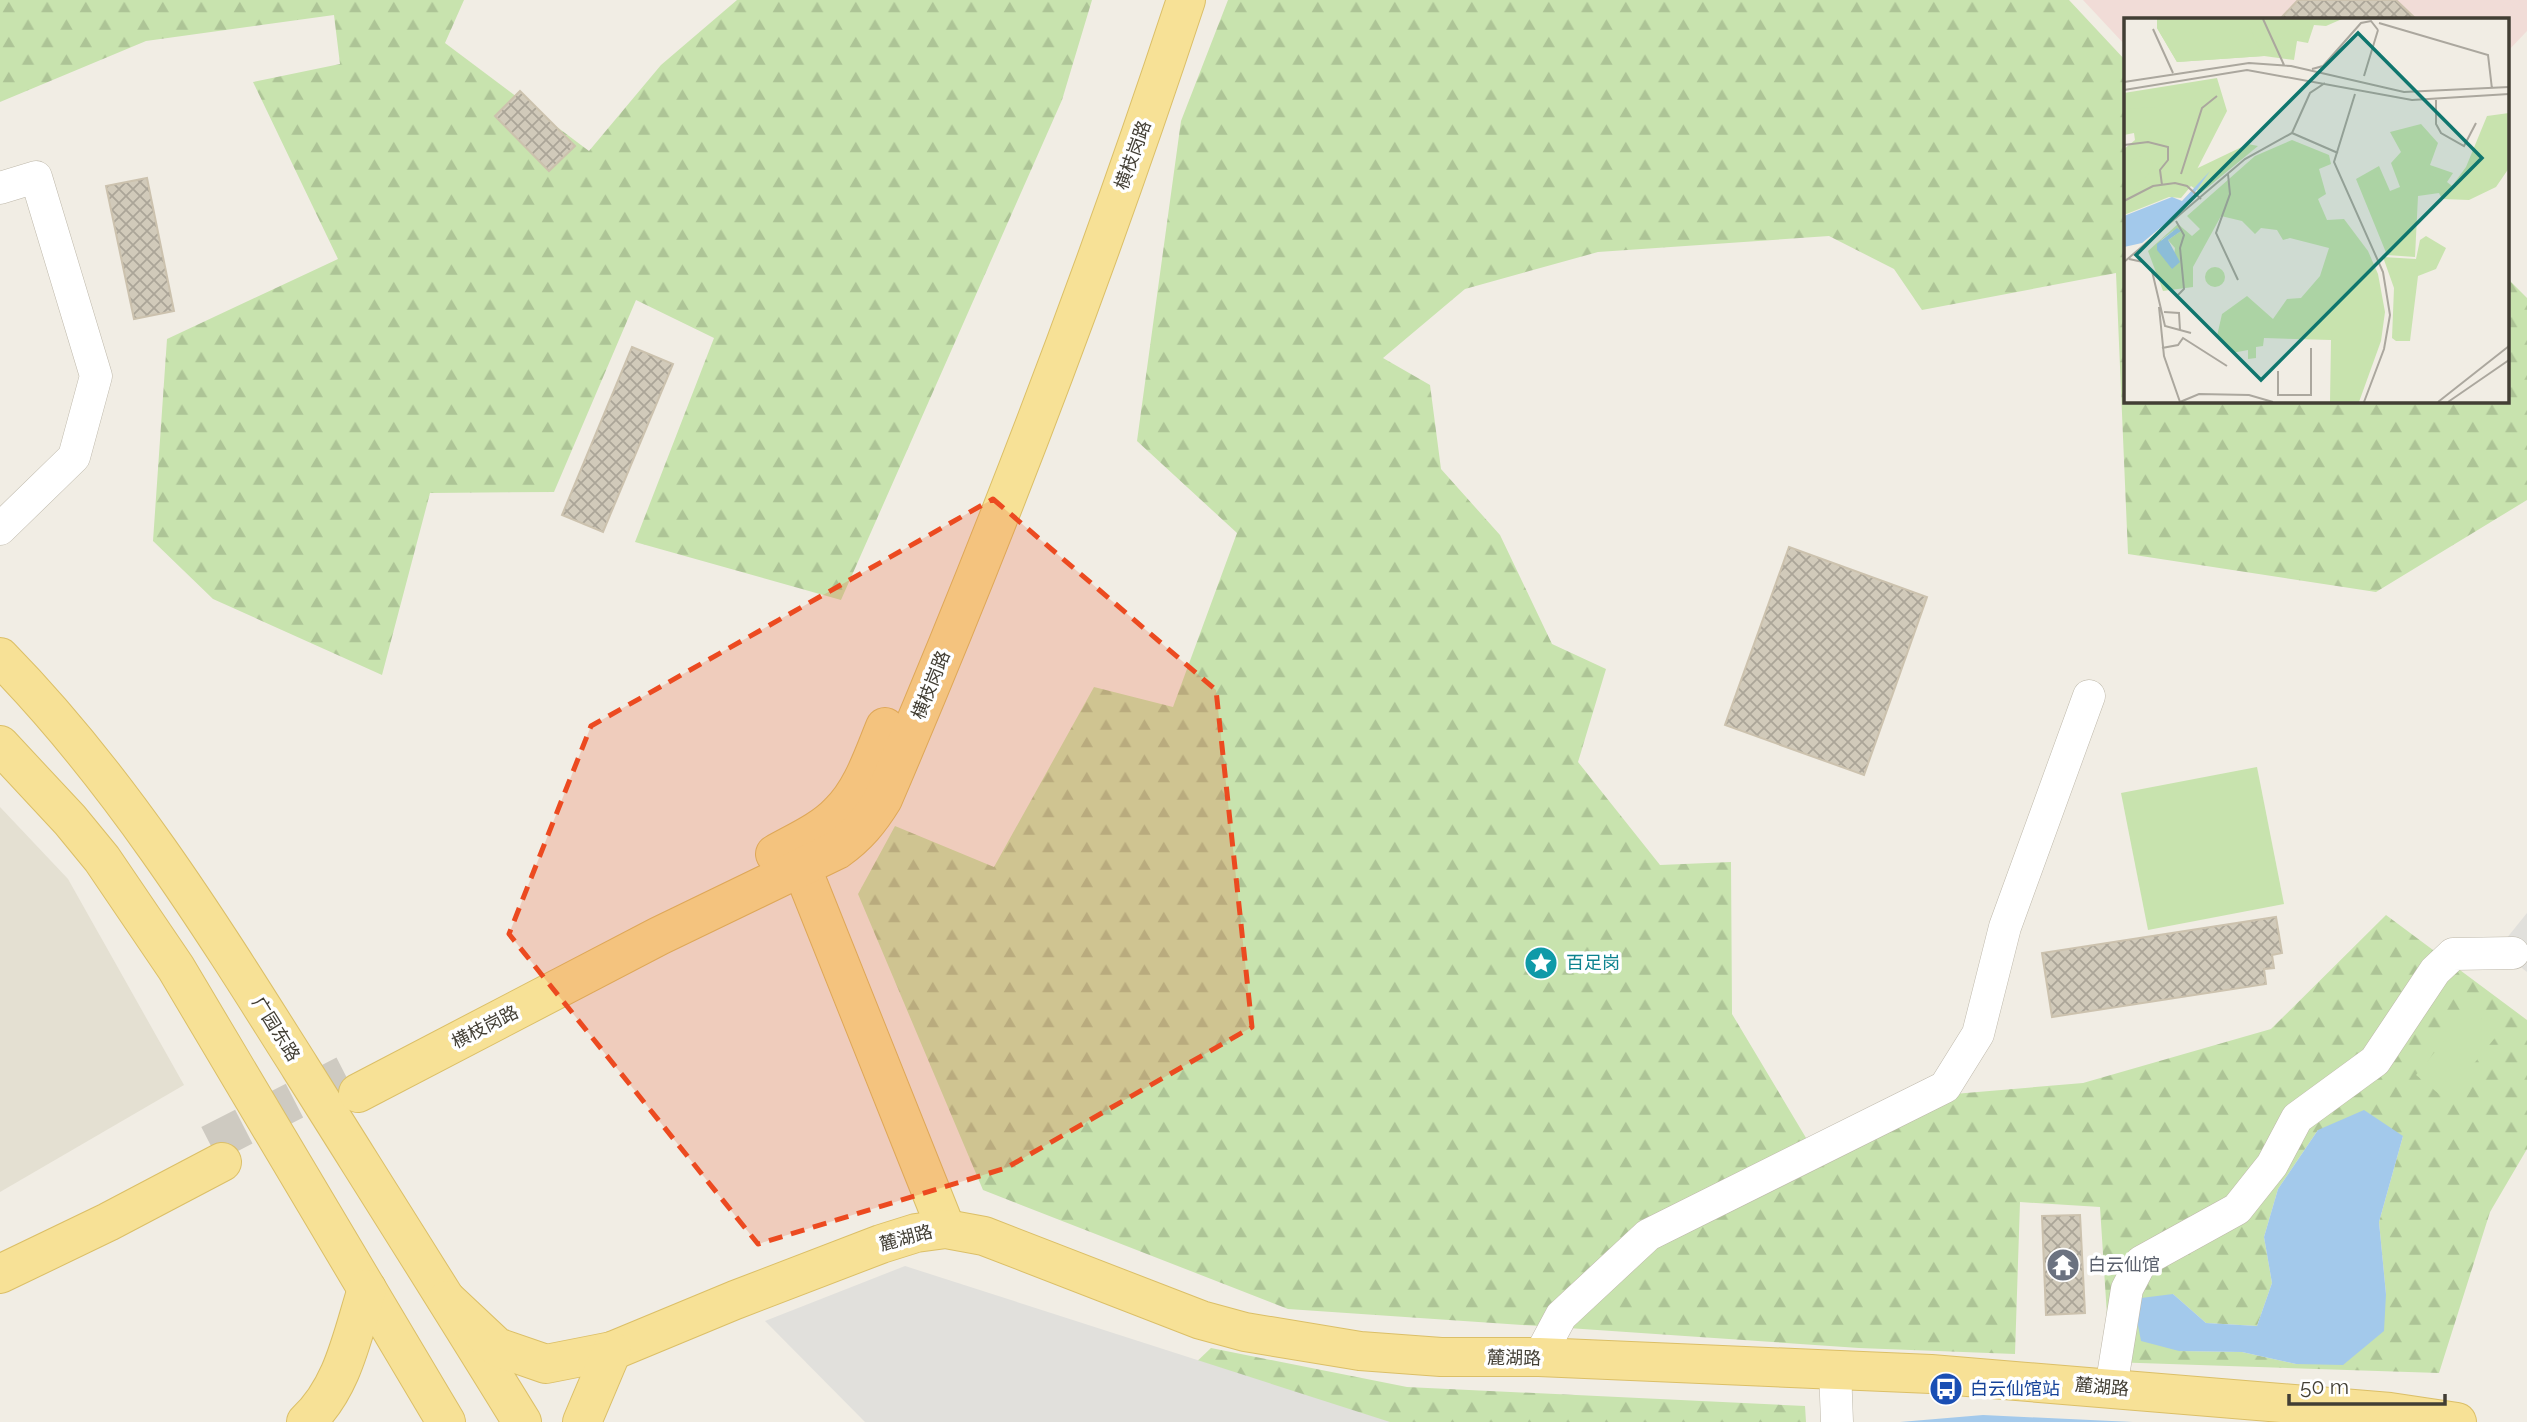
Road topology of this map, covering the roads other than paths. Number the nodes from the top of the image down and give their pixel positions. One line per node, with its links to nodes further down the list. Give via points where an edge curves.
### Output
1 (1161, 0): 8 (main road, 横枝岗路, via 1002,443 887,723 853,797)
2 (1186, 0): 8 (main road, 横枝岗路, via 991,537 883,799 854,838)
3 (0, 188): 4 (street, via 36,177 96,376 74,457)
4 (0, 529)
5 (0, 657): 15 (main road, 广园东路, via 87,757 191,897)
6 (2089, 696): 17 (street, via 2006,927 1978,1034 1945,1087 1648,1235 1561,1315)
7 (0, 745): 14 (main road, via 70,820 140,913)
8 (798, 856): 10 (main road, 横枝岗路); 11 (main road)
9 (2513, 953): 19 (street, via 2453,954 2435,971 2375,1061 2297,1118 2272,1165 2237,1209 2141,1262 2127,1289)
10 (354, 1083)
11 (946, 1229): 16 (main road, 麓湖路, via 881,1244); 17 (main road, 麓湖路, via 984,1236 1201,1320 1245,1332 1360,1351)
12 (0, 1252): 13 (main road, via 216,1153 96,1228)
13 (0, 1274)
14 (367, 1289): 20 (main road, via 338,1381); 21 (main road)
15 (446, 1300): 16 (main road, 麓湖路, via 497,1347 546,1364); 22 (main road, 广园东路)
16 (612, 1351): 23 (main road)
17 (1539, 1357): 18 (main road, 麓湖路)
18 (1835, 1369): 19 (main road, 麓湖路); 24 (street)
19 (2111, 1388): 25 (main road, 麓湖路)
20 (306, 1422)
21 (446, 1422)
22 (522, 1422)
23 (582, 1422)
24 (1837, 1422)
25 (2457, 1422)

